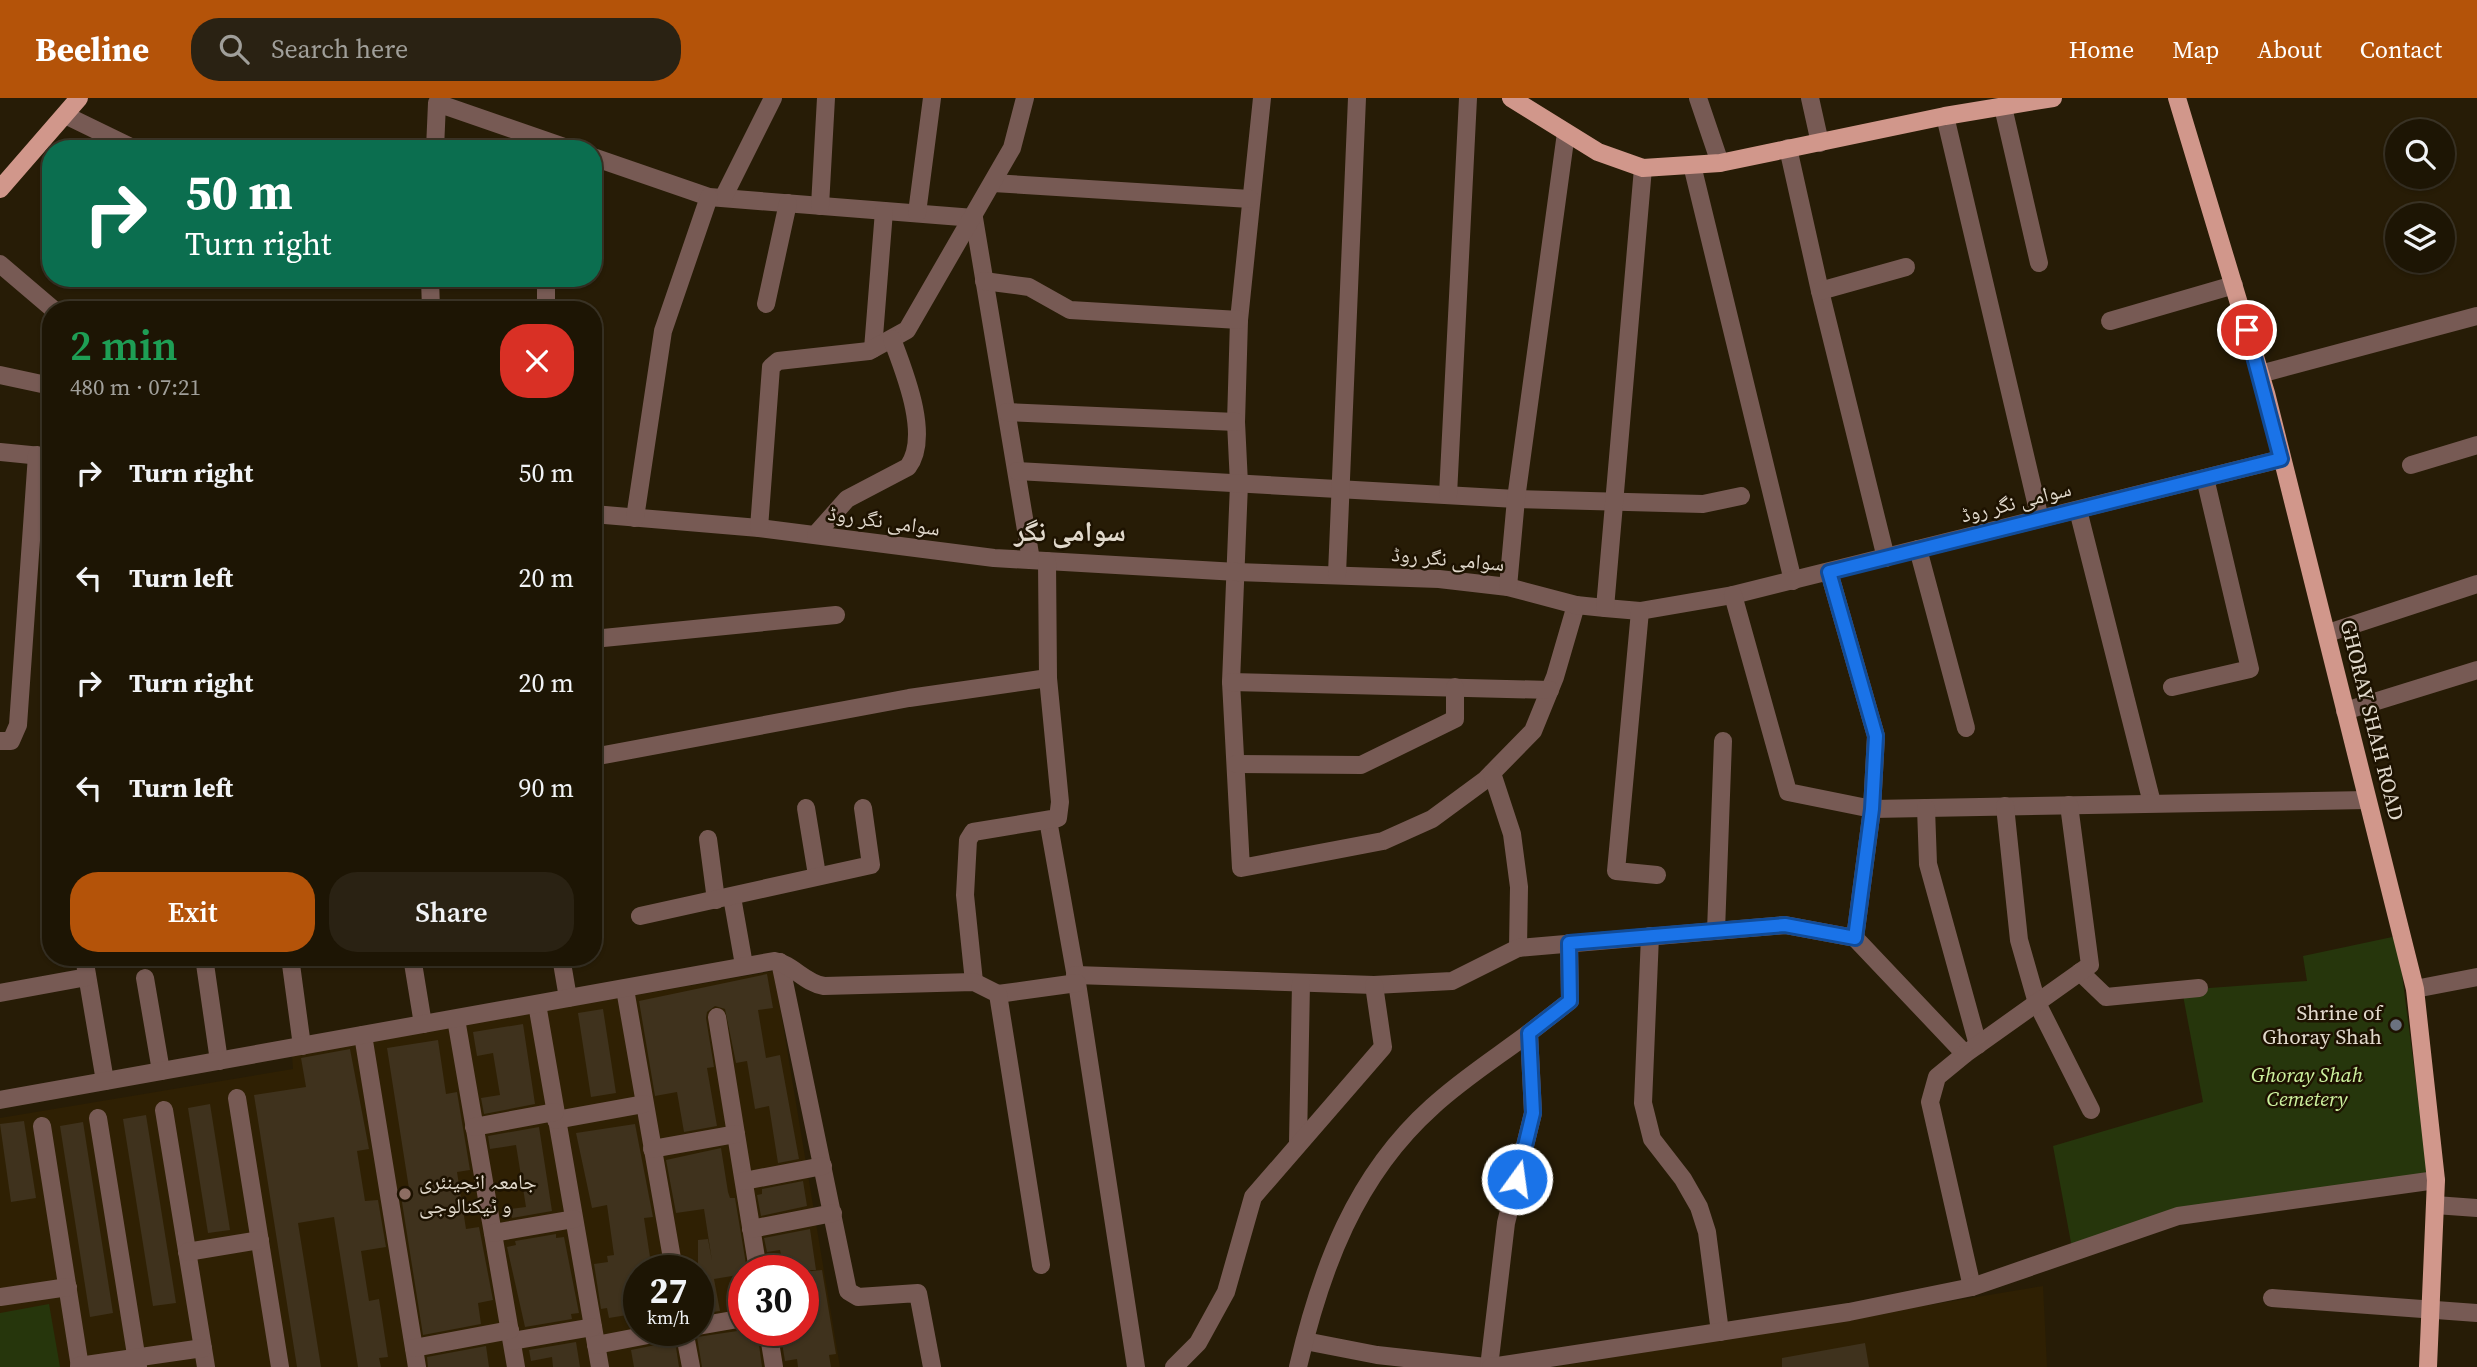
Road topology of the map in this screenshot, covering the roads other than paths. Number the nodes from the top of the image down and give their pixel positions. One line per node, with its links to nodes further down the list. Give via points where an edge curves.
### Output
1 (79, 98): 15 (main road)
2 (773, 98): 31 (street)
3 (825, 98): 34 (street)
4 (932, 98): 36 (street)
5 (1025, 98): 29 (street, via 1012,148)
6 (1262, 98): 32 (street)
7 (1357, 98): 65 (street)
8 (1468, 98): 66 (street)
9 (1513, 98): 17 (main road)
10 (1698, 98): 26 (street)
11 (1810, 98): 23 (street)
12 (2053, 98): 14 (main road)
13 (2177, 98): 42 (main road, GHORAY SHAH ROAD)
14 (2003, 107): 16 (main road); 38 (street)
15 (65, 115): 18 (main road); 19 (street)
16 (1945, 116): 23 (main road); 73 (street)
17 (1566, 133): 28 (main road, via 1616,161); 68 (street)
18 (43, 140)
19 (116, 140)
20 (436, 140): 21 (street, via 438,103)
21 (534, 140)
22 (42, 141): 30 (main road)
23 (1820, 143): 24 (main road)
24 (1788, 148): 26 (main road); 43 (street)
25 (602, 160): 31 (street)
26 (1720, 163): 27 (main road)
27 (1692, 166): 28 (main road); 82 (street)
28 (1643, 168): 69 (street)
29 (993, 183): 32 (street); 37 (street)
30 (0, 189)
31 (716, 198): 33 (street); 72 (street, via 663,331)
32 (1250, 199): 47 (street)
33 (788, 203): 34 (street); 45 (street)
34 (820, 206): 35 (street)
35 (884, 211): 36 (street); 50 (street)
36 (917, 213): 37 (street)
37 (974, 218): 41 (street); 49 (street, via 907,330)
38 (2039, 263)
39 (0, 264): 44 (street)
40 (1906, 267): 43 (street)
41 (984, 281): 47 (street, via 1029,287 1070,310); 54 (street)
42 (2234, 285): 48 (street); 51 (main road, GHORAY SHAH ROAD)
43 (1820, 291): 77 (street)
44 (43, 301)
45 (766, 304)
46 (2477, 316): 51 (street)
47 (1239, 320): 55 (street)
48 (2110, 321)
49 (892, 339): 50 (street); 75 (street, via 914,398 914,459 908,467 847,499)
50 (873, 349): 74 (street, via 778,361 771,367)
51 (2260, 374): 59 (main road, GHORAY SHAH ROAD)
52 (0, 375): 53 (street)
53 (42, 384)
54 (1007, 412): 55 (street); 61 (street)
55 (1236, 422): 64 (street)
56 (2477, 445): 60 (street)
57 (0, 452): 58 (street)
58 (42, 456)
59 (2281, 459): 63 (street, سوامی نگر روڈ); 90 (main road, GHORAY SHAH ROAD)
60 (2411, 465)
61 (1017, 471): 64 (street); 78 (street)
62 (42, 477): 100 (street, via 18,725 11,741)
63 (2205, 478): 70 (street, سوامی نگر روڈ); 96 (street, via 2250,668)
64 (1239, 484): 65 (street); 79 (street)
65 (1341, 489): 66 (street); 81 (street)
66 (1448, 495): 68 (street)
67 (1741, 496): 69 (street, via 1703,503)
68 (1516, 499): 69 (street); 84 (street)
69 (1612, 502): 87 (street)
70 (2078, 510): 73 (street, سوامی نگر روڈ); 106 (street)
71 (602, 515): 72 (street, سوامی نگر روڈ)
72 (635, 518): 74 (street, سوامی نگر روڈ)
73 (2040, 519): 76 (street, سوامی نگر روڈ)
74 (760, 528): 75 (street, سوامی نگر روڈ)
75 (816, 534): 78 (street, سوامی نگر روڈ)
76 (1918, 549): 77 (street, سوامی نگر روڈ); 99 (street)
77 (1886, 558): 80 (street, سوامی نگر روڈ)
78 (1039, 560): 79 (street, سوامی نگر روڈ); 93 (street)
79 (1237, 572): 81 (street, سوامی نگر روڈ); 94 (street)
80 (1829, 572): 82 (street, سوامی نگر روڈ); 112 (street, via 1876,736)
81 (1337, 574): 84 (street, سوامی نگر روڈ)
82 (1793, 581): 85 (street, سوامی نگر روڈ)
83 (2477, 584): 90 (street)
84 (1508, 587): 86 (street, سوامی نگر روڈ)
85 (1733, 596): 88 (street, سوامی نگر روڈ); 112 (street, via 1788,792)
86 (1576, 605): 87 (street, سوامی نگر روڈ); 97 (street)
87 (1605, 608): 88 (street, سوامی نگر روڈ)
88 (1640, 611): 116 (street, via 1615,871)
89 (836, 615): 91 (street)
90 (2328, 633): 98 (main road, GHORAY SHAH ROAD)
91 (602, 638)
92 (2477, 670): 98 (street)
93 (1048, 678): 102 (street, via 909,698); 113 (street, via 1060,802 1058,818)
94 (1231, 682): 95 (street); 103 (street)
95 (1455, 687): 97 (street); 103 (street, via 1455,719 1361,765)
96 (2172, 687)
97 (1550, 690): 104 (street, via 1533,731)
98 (2345, 711): 105 (main road, GHORAY SHAH ROAD)
99 (1966, 728)
100 (0, 741)
101 (1723, 741): 119 (street)
102 (602, 755)
103 (1236, 764): 104 (street, via 1241,868 1383,841 1432,819)
104 (1492, 773): 123 (street, via 1512,834 1519,887)
105 (2367, 800): 106 (street); 141 (main road, GHORAY SHAH ROAD)
106 (2152, 803): 107 (street)
107 (2069, 805): 108 (street); 131 (street, via 2090,965)
108 (2005, 806): 111 (street); 145 (street, via 2019,940)
109 (806, 808): 115 (street)
110 (863, 808): 115 (street, via 871,865)
111 (1926, 808): 112 (street); 153 (street, via 1928,863)
112 (1872, 809): 121 (street)
113 (1048, 820): 135 (street); 136 (street, via 973,832 968,840 965,895)
114 (708, 839): 117 (street)
115 (817, 875): 117 (street)
116 (1657, 875)
117 (724, 898): 118 (street); 125 (street)
118 (640, 916)
119 (1716, 931): 120 (street); 121 (street, via 1785,925)
120 (1650, 936): 122 (street); 189 (street, via 1643,1103 1653,1139 1683,1179 1703,1219)
121 (1855, 938): 153 (street)
122 (1569, 943): 123 (street); 150 (street, via 1570,1001)
123 (1518, 947): 138 (street, via 1452,981)
124 (780, 962): 125 (street); 136 (street, via 808,982 824,986); 169 (street)
125 (744, 965): 140 (street)
126 (85, 966): 132 (street)
127 (205, 966): 154 (street)
128 (290, 966): 152 (street)
129 (414, 966): 149 (street)
130 (562, 966): 144 (street)
131 (2080, 972): 139 (street, via 2106,997); 145 (street)
132 (87, 977): 142 (street); 156 (street)
133 (2477, 977): 141 (street)
134 (145, 978): 155 (street)
135 (1076, 979): 137 (street); 143 (street); 208 (street)
136 (974, 982): 143 (street)
137 (1301, 983): 138 (street); 167 (street)
138 (1374, 985): 167 (street, via 1383,1047)
139 (2199, 988)
140 (625, 989): 144 (street); 159 (street)
141 (2415, 989): 170 (main road, GHORAY SHAH ROAD)
142 (0, 993)
143 (998, 994): 182 (street)
144 (568, 999): 146 (street)
145 (2037, 1003): 153 (street); 161 (street)
146 (537, 1004): 148 (street); 162 (street)
147 (718, 1017): 166 (street)
148 (456, 1019): 149 (street); 165 (street)
149 (424, 1024): 151 (street)
150 (1529, 1033): 193 (street, via 1431,1107 1371,1176 1331,1251); 211 (street, via 1533,1113 1506,1223)
151 (363, 1035): 152 (street); 197 (street)
152 (302, 1046): 154 (street)
153 (1972, 1050): 184 (street, via 1937,1077 1930,1102)
154 (219, 1061): 155 (street)
155 (161, 1071): 156 (street)
156 (105, 1081): 158 (street)
157 (237, 1098): 178 (street)
158 (0, 1100)
159 (644, 1104): 162 (street); 168 (street)
160 (164, 1110): 179 (street)
161 (2091, 1110)
162 (555, 1116): 165 (street); 175 (street)
163 (98, 1118): 198 (street)
164 (42, 1126): 183 (street)
165 (474, 1127): 177 (street)
166 (736, 1134): 168 (street); 171 (street)
167 (1298, 1143): 209 (street, via 1253,1197 1226,1292 1198,1343)
168 (652, 1149): 180 (street)
169 (823, 1166): 171 (street); 174 (street)
170 (2436, 1180): 172 (main road, GHORAY SHAH ROAD); 184 (street, via 2178,1216)
171 (744, 1181): 176 (street)
172 (2435, 1205): 173 (street); 187 (main road, GHORAY SHAH ROAD)
173 (2477, 1208)
174 (832, 1213): 176 (street); 207 (street, via 849,1291 858,1297 918,1293)
175 (574, 1219): 177 (street); 192 (street)
176 (751, 1229): 181 (street)
177 (493, 1233): 191 (street)
178 (260, 1240): 179 (street); 201 (street)
179 (187, 1252): 196 (street)
180 (671, 1255)
181 (755, 1255)
182 (1041, 1265)
183 (68, 1287): 185 (street); 199 (street)
184 (1972, 1287): 189 (street)
185 (0, 1297)
186 (2272, 1298): 187 (street)
187 (2431, 1310): 188 (street); 212 (main road, GHORAY SHAH ROAD)
188 (2477, 1313)
189 (1720, 1332): 211 (street)
190 (623, 1334): 192 (street)
191 (511, 1336): 192 (street); 197 (street); 203 (street)
192 (594, 1336): 204 (street)
193 (1305, 1341): 210 (street); 211 (street, via 1377,1355)
194 (687, 1346): 205 (street)
195 (771, 1346): 206 (street)
196 (203, 1348): 198 (street); 200 (street)
197 (414, 1348): 202 (street)
198 (138, 1362): 199 (street)
199 (80, 1367)
200 (206, 1367)
201 (281, 1367)
202 (417, 1367)
203 (516, 1367)
204 (600, 1367)
205 (691, 1367)
206 (774, 1367)
207 (932, 1367)
208 (1136, 1367)
209 (1174, 1367)
210 (1298, 1367)
211 (1489, 1367)
212 (2428, 1367)

